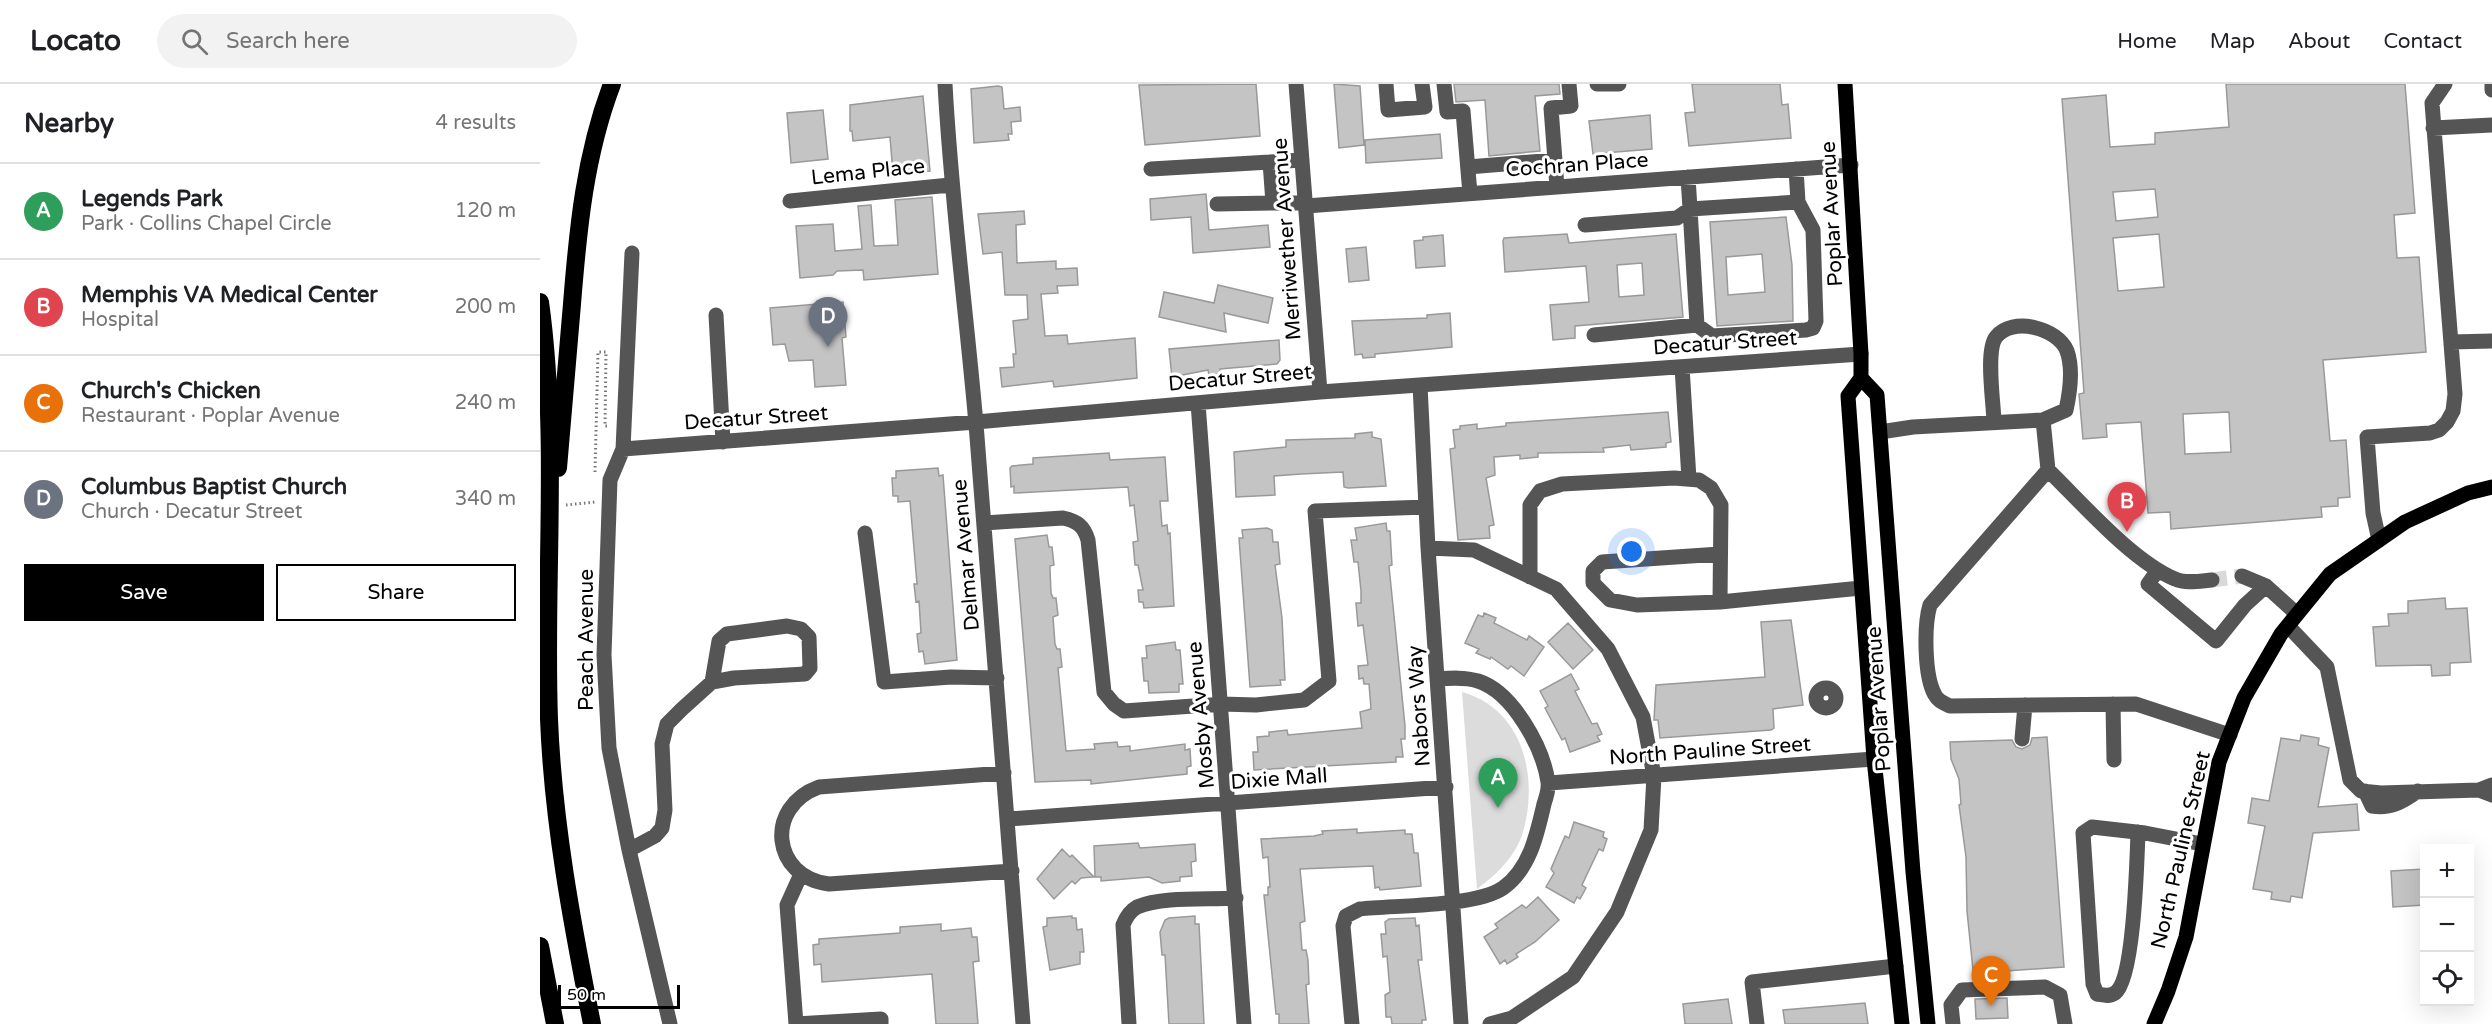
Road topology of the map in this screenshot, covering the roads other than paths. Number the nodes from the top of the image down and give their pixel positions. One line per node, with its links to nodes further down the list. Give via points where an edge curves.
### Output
1 (612, 84): 69 (highway, via 587,165 579,223)
2 (945, 84): 24 (street, Delmar Avenue)
3 (1296, 84): 16 (street, Merriwether Avenue)
4 (1386, 84): 5 (street, via 1388,110 1425,107)
5 (1422, 84)
6 (1444, 84): 20 (street, via 1447,112 1463,111)
7 (1569, 84): 17 (street, via 1571,106 1551,108)
8 (1597, 84): 9 (street)
9 (1619, 84)
10 (1845, 84): 19 (main road, Poplar Avenue)
11 (2445, 84): 15 (street, via 2432,103)
12 (2492, 84): 13 (street)
13 (2492, 90)
14 (2492, 125): 15 (street)
15 (2433, 128): 40 (street)
16 (1302, 160): 18 (street); 31 (street, Merriwether Avenue)
17 (1555, 160): 20 (street); 25 (street)
18 (1270, 162): 21 (street); 28 (street)
19 (1851, 165): 22 (street, Cochran Place); 41 (main road, Poplar Avenue)
20 (1468, 167): 26 (street)
21 (1151, 169)
22 (1796, 169): 23 (street, Cochran Place); 29 (street)
23 (1688, 177): 25 (street, Cochran Place); 32 (street)
24 (950, 185): 27 (street, Lema Place); 48 (street, Delmar Avenue)
25 (1557, 187): 26 (street, Cochran Place)
26 (1470, 194): 31 (street, Cochran Place)
27 (790, 201)
28 (1273, 202): 30 (street, Cochran Place); 31 (street, Cochran Place)
29 (1798, 202): 32 (street); 37 (street, via 1813,230 1813,328 1712,336)
30 (1217, 204)
31 (1306, 205): 45 (street, Merriwether Avenue)
32 (1690, 209): 33 (street, via 1677,218); 37 (street)
33 (1585, 225)
34 (632, 253): 52 (street, Peach Avenue)
35 (540, 302): 69 (highway, via 547,401)
36 (716, 315): 51 (street)
37 (1698, 326): 38 (street)
38 (1594, 335)
39 (2492, 340): 40 (street)
40 (2451, 342): 59 (street, via 2455,394 2447,422 2430,433 2367,437)
41 (1861, 354): 42 (street, Decatur Street); 43 (main road, Poplar Avenue)
42 (1682, 367): 44 (street, Decatur Street); 54 (street)
43 (1862, 378): 50 (main road, Poplar Avenue, via 1878,395); 67 (main road, Poplar Avenue, via 1848,396)
44 (1420, 385): 45 (street, Decatur Street); 56 (street, Nabors Way)
45 (1320, 392): 46 (street, Decatur Street)
46 (1198, 403): 48 (street, Decatur Street); 74 (street, Mosby Avenue)
47 (2043, 420): 49 (street); 49 (street, via 2066,410 2070,389 2067,350 2054,335 2031,327 2012,327 1996,337 1991,351); 53 (street)
48 (976, 422): 51 (street, Decatur Street); 57 (street, Delmar Avenue)
49 (1994, 423): 50 (street)
50 (1880, 432): 110 (main road, Poplar Avenue)
51 (723, 442): 52 (street, Decatur Street)
52 (623, 449): 90 (street, Peach Avenue, via 610,480 604,655 609,748)
53 (2048, 470): 62 (street, via 2116,536); 76 (street, via 1937,596 1926,619 1930,682 1939,701 1950,706)
54 (1689, 478): 61 (street, via 1711,488 1720,505); 64 (street, via 1562,484 1540,491 1530,505)
55 (2492, 487): 59 (main road, North Pauline Street, via 2468,493 2405,522)
56 (1426, 507): 60 (street, Nabors Way); 74 (street, via 1315,511 1329,681 1304,700)
57 (984, 523): 71 (street, Delmar Avenue); 74 (street, via 1063,518 1085,530 1104,692 1114,704 1124,711)
58 (865, 533): 71 (street, via 884,682)
59 (2379, 540): 70 (main road, North Pauline Street, via 2330,574)
60 (1428, 548): 64 (street, via 1474,550); 72 (street, Nabors Way)
61 (1720, 554): 68 (street); 68 (street, via 1602,562 1593,571 1593,583 1610,600 1637,605)
62 (2158, 570): 65 (street, via 2177,580); 66 (street, via 2148,584 2216,641)
63 (2242, 576): 66 (street)
64 (1530, 577): 82 (street, via 1556,589 1608,649 1643,717)
65 (2212, 580)
66 (2266, 586): 70 (street)
67 (1861, 588): 68 (street); 79 (main road, Poplar Avenue)
68 (1720, 602)
69 (547, 605): 98 (highway, via 549,719 558,837)
70 (2292, 620): 77 (main road, North Pauline Street, via 2244,698); 85 (street, via 2327,667 2350,780 2365,791 2381,794)
71 (997, 678): 81 (street, Delmar Avenue)
72 (1438, 679): 83 (street, via 1480,681 1501,695 1517,711 1533,738); 84 (street, Nabors Way)
73 (712, 682): 73 (street, via 805,674 810,668 809,637 801,629 787,626 727,634 719,641); 90 (street, via 667,724 662,744 662,828)
74 (1221, 704): 86 (street, Mosby Avenue)
75 (2113, 704): 76 (street); 77 (street, via 2149,707); 80 (street)
76 (2025, 705): 78 (street)
77 (2229, 735): 89 (main road, North Pauline Street, via 2219,762)
78 (2022, 739)
79 (1874, 759): 82 (street, North Pauline Street); 96 (main road, Poplar Avenue)
80 (2114, 760)
81 (1004, 773): 87 (street, Delmar Avenue); 92 (street, via 819,787 797,799 786,813 781,834 787,857)
82 (1654, 776): 83 (street, North Pauline Street); 107 (street, via 1651,830 1617,912 1573,977 1512,1018)
83 (1549, 783): 94 (street, via 1536,839 1521,870 1502,888 1475,900)
84 (1446, 787): 86 (street, Dixie Mall); 94 (street, Nabors Way)
85 (2488, 790)
86 (1230, 804): 87 (street, Dixie Mall); 93 (street, Mosby Avenue)
87 (1008, 819): 91 (street, Delmar Avenue)
88 (2138, 838): 88 (street, via 2092,827 2083,833 2093,984 2097,994 2116,993 2123,981 2133,927); 89 (street)
89 (2201, 849): 113 (main road, North Pauline Street, via 2186,937)
90 (629, 850): 99 (street, Peach Avenue)
91 (1012, 871): 92 (street, via 829,884 806,879); 102 (street, Delmar Avenue)
92 (801, 874): 100 (street, via 787,905)
93 (1236, 898): 103 (street, via 1161,902 1137,908 1128,915 1123,925); 104 (street, Mosby Avenue)
94 (1453, 900): 105 (street, via 1360,909 1346,916 1342,926); 106 (street, Nabors Way)
95 (540, 946): 97 (highway)
96 (1896, 966): 108 (street, via 1752,982); 109 (main road, Poplar Avenue)
97 (555, 1024)
98 (592, 1024)
99 (670, 1024)
100 (796, 1024): 101 (street, via 880,1019)
101 (881, 1024)
102 (1023, 1024)
103 (1129, 1024)
104 (1244, 1024)
105 (1352, 1024)
106 (1461, 1024)
107 (1490, 1024)
108 (1757, 1024)
109 (1902, 1024)
110 (1928, 1024)
111 (1953, 1024): 112 (street, via 1951,1005 1962,990 2045,987 2060,995)
112 (2064, 1024)
113 (2154, 1024)

